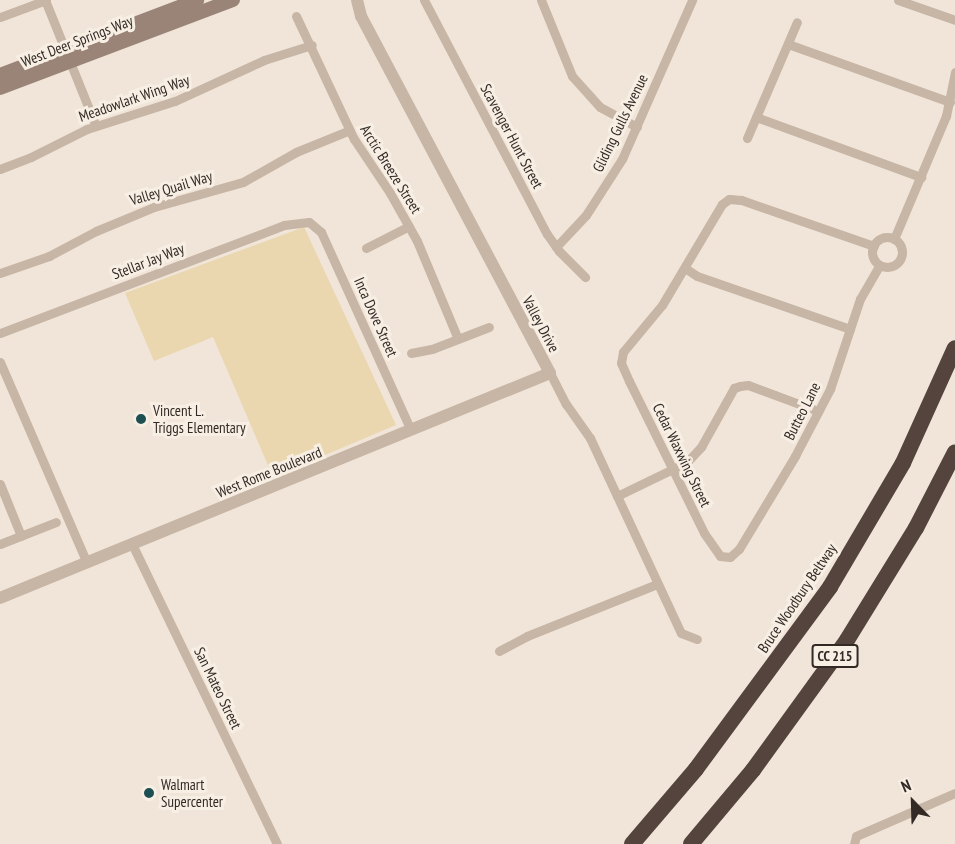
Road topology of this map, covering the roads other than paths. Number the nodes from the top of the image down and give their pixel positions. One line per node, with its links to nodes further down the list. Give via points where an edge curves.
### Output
1 (46, 0): 12 (street); 17 (street)
2 (197, 0): 17 (main road, West Deer Springs Way)
3 (233, 0): 17 (main road, West Deer Springs Way)
4 (348, 0): 11 (street, Valley Drive)
5 (357, 0): 11 (street, Valley Drive)
6 (541, 0): 24 (street, via 572,76 600,107)
7 (692, 0): 24 (street, Gliding Gulls Avenue)
8 (898, 0): 13 (street)
9 (428, 2): 33 (street, Scavenger Hunt Street)
10 (296, 16): 16 (street, Arctic Breeze Street)
11 (361, 16): 46 (street, Valley Drive)
12 (0, 17)
13 (955, 20)
14 (797, 22): 15 (street)
15 (788, 44): 21 (street); 22 (street)
16 (312, 45): 23 (street, Meadowlark Wing Way, via 264,60 175,101); 25 (street, Arctic Breeze Street)
17 (67, 56): 19 (main road, West Deer Springs Way); 20 (main road, West Deer Springs Way); 23 (street)
18 (955, 72): 21 (street)
19 (0, 75)
20 (0, 88)
21 (950, 102): 28 (street)
22 (756, 117): 26 (street); 28 (street)
23 (96, 126): 27 (street, Meadowlark Wing Way)
24 (637, 127): 33 (street, Gliding Gulls Avenue, via 622,159 586,215)
25 (350, 130): 30 (street, Arctic Breeze Street); 37 (street, Valley Quail Way, via 296,152 243,182 154,207 49,256)
26 (747, 138)
27 (0, 169)
28 (921, 177): 31 (street)
29 (309, 222): 41 (street, Stellar Jay Way, via 284,225); 48 (street, Inca Dove Street, via 321,232)
30 (409, 226): 34 (street); 42 (street, Arctic Breeze Street)
31 (894, 239): 32 (street, via 884,238); 35 (street, via 902,248 900,260 891,266)
32 (874, 246): 35 (street, via 873,256); 36 (street, via 729,199 722,204)
33 (556, 247): 38 (street, Scavenger Hunt Street)
34 (366, 248)
35 (880, 265): 40 (street, Butteo Lane, via 865,288)
36 (685, 268): 40 (street, via 697,276); 50 (street, Cedar Waxwing Street, via 621,358)
37 (0, 273)
38 (585, 277)
39 (489, 327): 42 (street)
40 (850, 329): 47 (street, Butteo Lane, via 835,377)
41 (0, 333)
42 (458, 339): 44 (street)
43 (955, 348): 64 (highway, Bruce Woodbury Beltway / CC 215, via 903,463 830,587 760,685)
44 (411, 353)
45 (0, 362): 58 (street)
46 (550, 372): 48 (street, West Rome Boulevard); 52 (street, Valley Drive, via 590,438)
47 (818, 411): 50 (street, via 748,385 734,388 694,456); 57 (street, Butteo Lane, via 762,514 739,549)
48 (411, 430): 56 (street, West Rome Boulevard)
49 (955, 452): 69 (highway, CC 215, via 916,528 847,640 753,770)
50 (673, 469): 52 (street); 57 (street, Cedar Waxwing Street, via 710,545 720,556)
51 (0, 484): 54 (street)
52 (617, 496): 59 (street, Valley Drive)
53 (56, 522): 54 (street)
54 (21, 536): 55 (street)
55 (0, 544)
56 (132, 544): 58 (street, West Rome Boulevard); 66 (street, San Mateo Street)
57 (727, 557)
58 (87, 563): 60 (street, West Rome Boulevard)
59 (657, 584): 61 (street, Valley Drive, via 681,633); 62 (street)
60 (0, 598)
61 (697, 639)
62 (499, 651)
63 (955, 793): 65 (street)
64 (658, 815): 67 (highway); 68 (highway, Bruce Woodbury Beltway / CC 215)
65 (855, 840)
66 (276, 844)
67 (627, 844)
68 (632, 844)
69 (691, 844)

